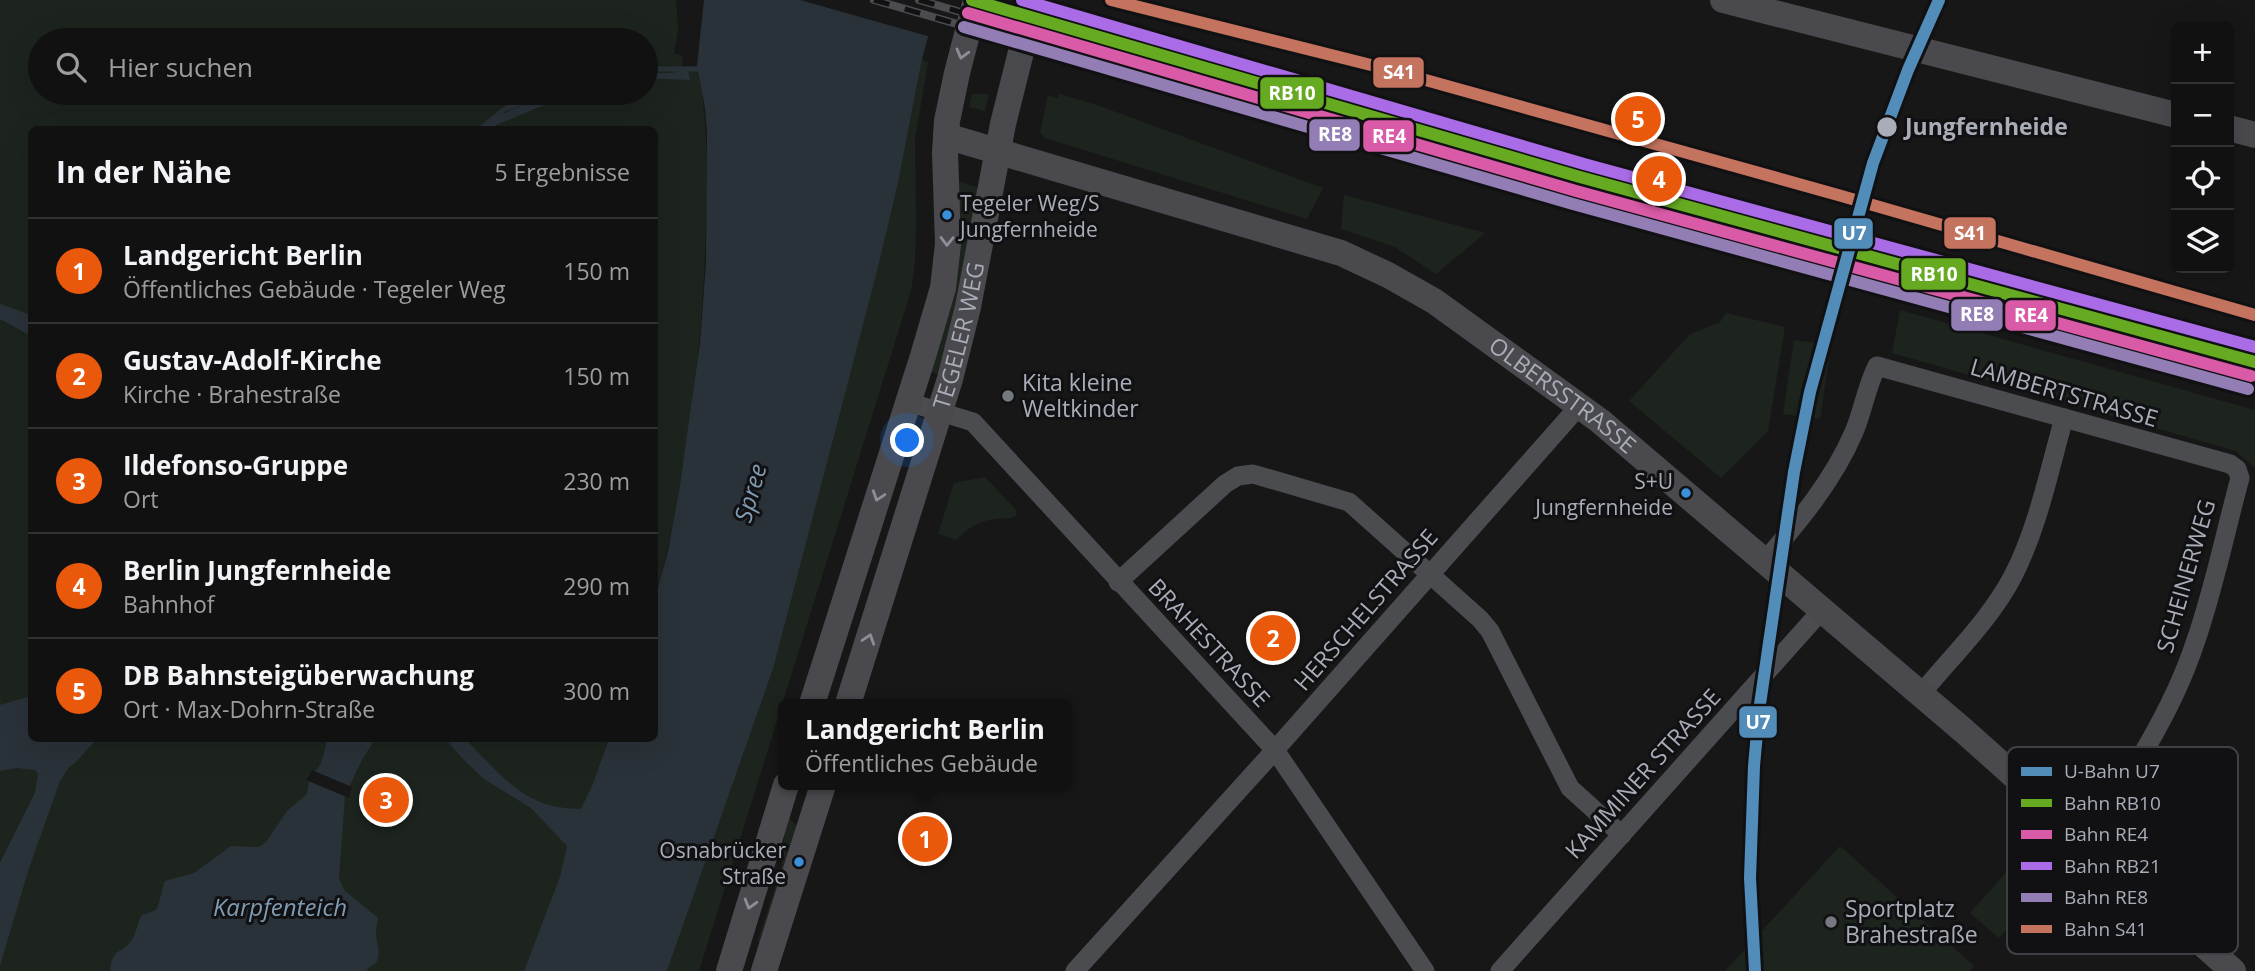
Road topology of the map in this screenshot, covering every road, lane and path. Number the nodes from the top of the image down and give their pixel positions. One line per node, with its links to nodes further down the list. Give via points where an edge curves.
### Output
1 (976, 0): 7 (main road, TEGELER WEG, one-way to 7)
2 (1034, 0): 8 (main road, TEGELER WEG)
3 (1723, 0): 4 (main road)
4 (2171, 114)
5 (2234, 129): 6 (main road)
6 (2255, 135)
7 (946, 136): 8 (main road, OLBERSSTRASSE); 9 (main road, TEGELER WEG, one-way to 9, via 944,277)
8 (998, 151): 10 (main road, OLBERSSTRASSE, via 1341,253 1434,301); 11 (main road, TEGELER WEG, via 968,307)
9 (908, 402): 11 (street, BRAHESTRASSE); 19 (main road, TEGELER WEG, one-way to 19)
10 (1580, 405): 14 (main road, OLBERSSTRASSE); 15 (street, HERSCHELSTRASSE)
11 (940, 411): 16 (street, BRAHESTRASSE, via 973,422); 20 (main road, TEGELER WEG, one-way to 11)
12 (2064, 418): 13 (street, LAMBERTSTRASSE); 14 (street, LAMBERTSTRASSE, via 1877,366 1854,432 1831,475); 18 (street, via 2036,519 2012,576 1980,625)
13 (2237, 469): 21 (street, SCHEINERWEG, via 2240,478 2205,612 2184,671)
14 (1765, 561): 17 (main road, OLBERSSTRASSE)
15 (1430, 573): 16 (street, via 1349,502 1245,474 1225,484); 22 (street, HERSCHELSTRASSE); 26 (street, via 1490,631 1570,788)
16 (1118, 582): 22 (street, BRAHESTRASSE)
17 (1822, 610): 18 (main road, OLBERSSTRASSE); 26 (street, KAMMINER STRASSE)
18 (1921, 694): 23 (main road, OLBERSSTRASSE)
19 (814, 699)
20 (850, 699)
21 (2145, 747)
22 (1275, 750): 30 (street, HERSCHELSTRASSE); 31 (street, BRAHESTRASSE)
23 (2007, 770)
24 (784, 790): 28 (main road, one-way to 28)
25 (821, 790): 29 (main road)
26 (1622, 835): 32 (street, KAMMINER STRASSE)
27 (2215, 954): 33 (main road, OLBERSSTRASSE)
28 (729, 971)
29 (764, 971)
30 (1075, 971)
31 (1425, 971)
32 (1500, 971)
33 (2234, 971)

